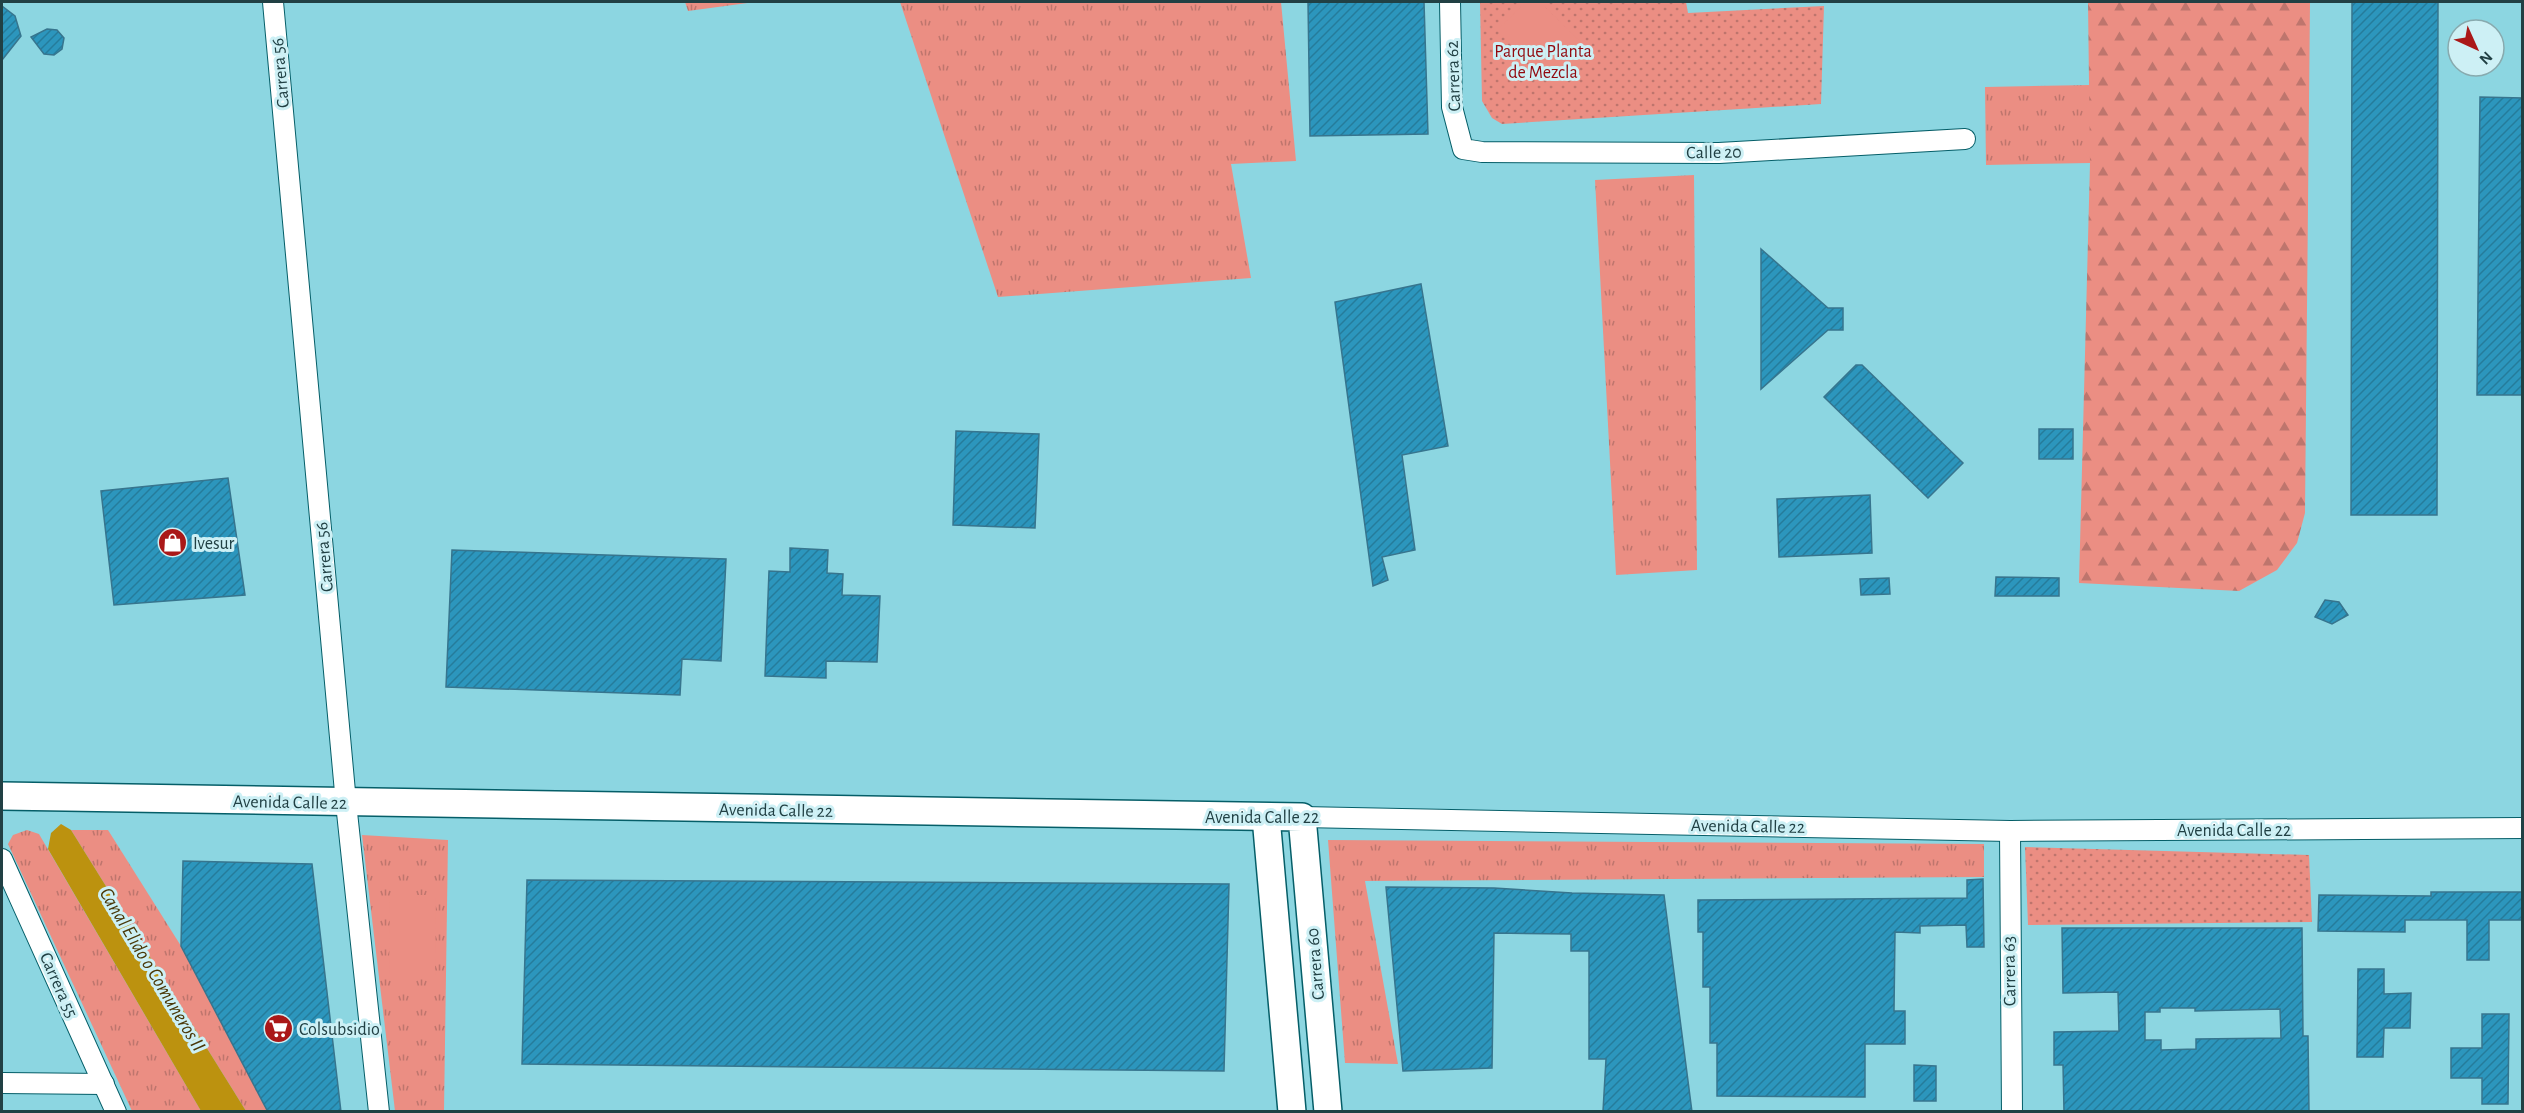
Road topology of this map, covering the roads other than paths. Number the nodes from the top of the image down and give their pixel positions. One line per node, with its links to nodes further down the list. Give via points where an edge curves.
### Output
1 (273, 2): 6 (street, Carrera 56)
2 (1450, 2): 4 (street, Carrera 62, via 1452,106)
3 (1965, 139): 4 (street, Calle 20, via 1719,153)
4 (1463, 149)
5 (2, 796): 6 (street, Avenida Calle 22)
6 (346, 803): 7 (street, Avenida Calle 22); 17 (street, Carrera 56)
7 (1266, 817): 8 (street, Avenida Calle 22); 14 (street, Carrera 60)
8 (1302, 817): 10 (street, Avenida Calle 22); 15 (street, Carrera 60)
9 (2523, 828): 10 (street, Avenida Calle 22)
10 (2010, 831): 18 (street, Carrera 63)
11 (2, 858): 13 (street, Carrera 55)
12 (2, 1083): 13 (street)
13 (104, 1084): 16 (street, Carrera 55)
14 (1292, 1106): 15 (street)
15 (1327, 1106)
16 (116, 1112)
17 (379, 1112)
18 (2012, 1112)

